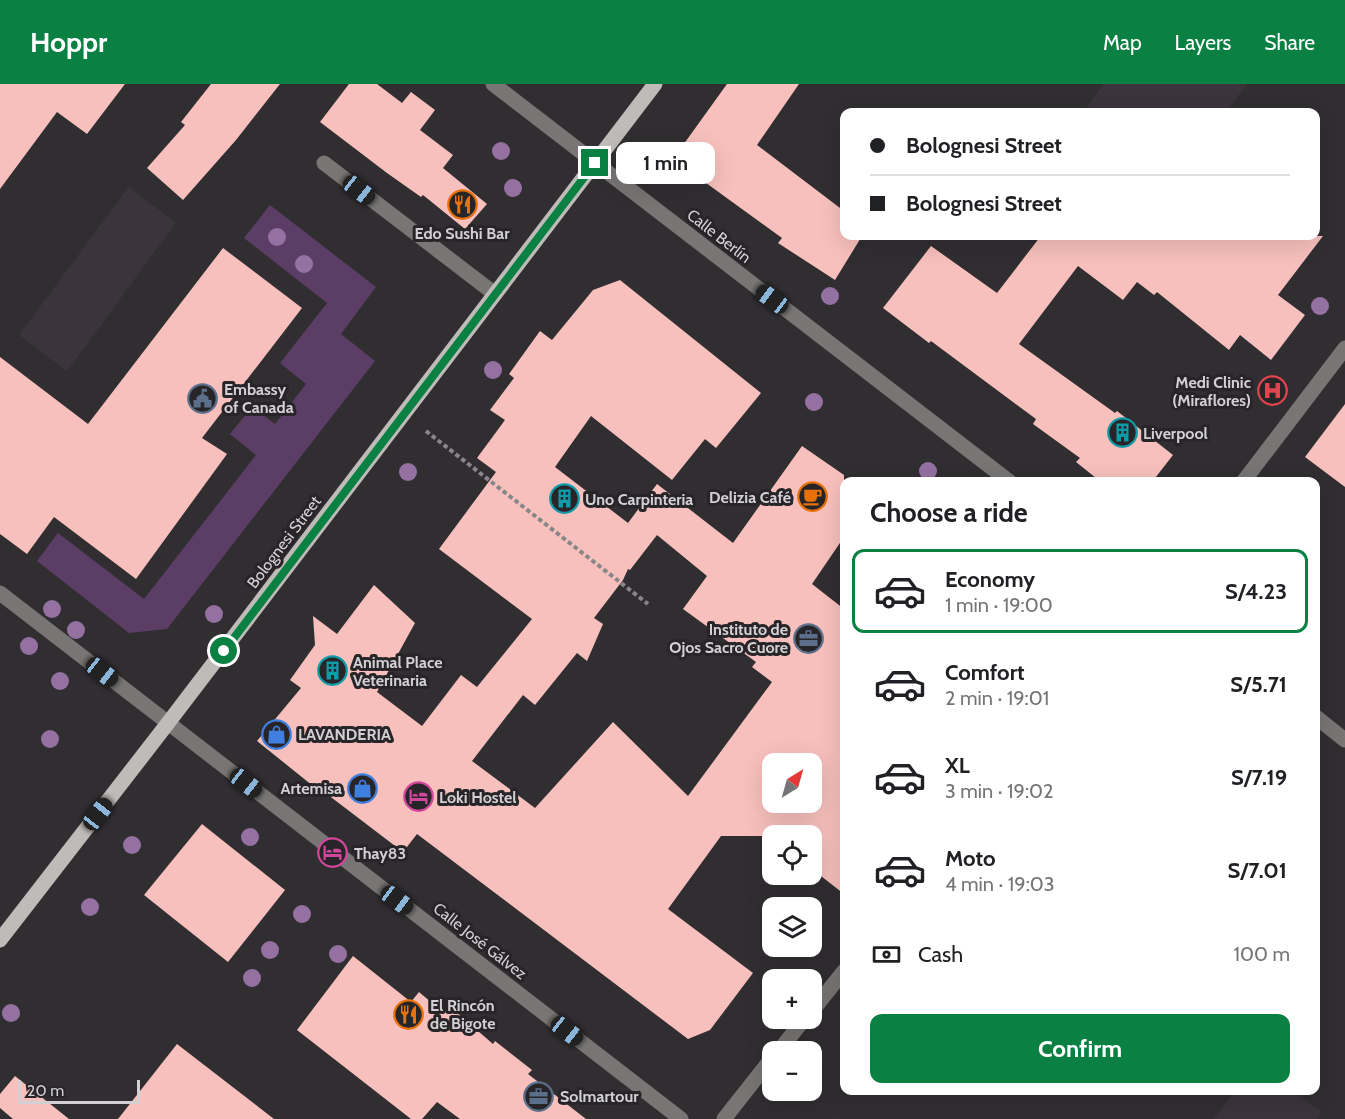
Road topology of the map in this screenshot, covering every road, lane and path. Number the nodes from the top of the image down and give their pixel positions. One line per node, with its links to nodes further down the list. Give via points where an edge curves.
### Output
1 (493, 84): 4 (street, Calle Berlín)
2 (655, 84): 4 (main road, Bolognesi Street)
3 (324, 163): 5 (street)
4 (595, 163): 5 (main road, Bolognesi Street); 8 (street, Calle Berlín)
5 (495, 294): 7 (main road, Bolognesi Street)
6 (1345, 348): 9 (street)
7 (404, 414): 11 (path); 13 (main road, Bolognesi Street)
8 (1003, 477)
9 (1247, 477)
10 (0, 593): 13 (street, Calle José Gálvez)
11 (648, 604)
12 (1320, 720): 14 (street)
13 (168, 723): 15 (main road, Bolognesi Street); 21 (street, Calle José Gálvez)
14 (1345, 740)
15 (0, 940)
16 (840, 976): 17 (street)
17 (822, 998)
18 (796, 1029): 19 (street)
19 (787, 1041)
20 (762, 1071): 22 (street)
21 (681, 1119)
22 (724, 1119)

